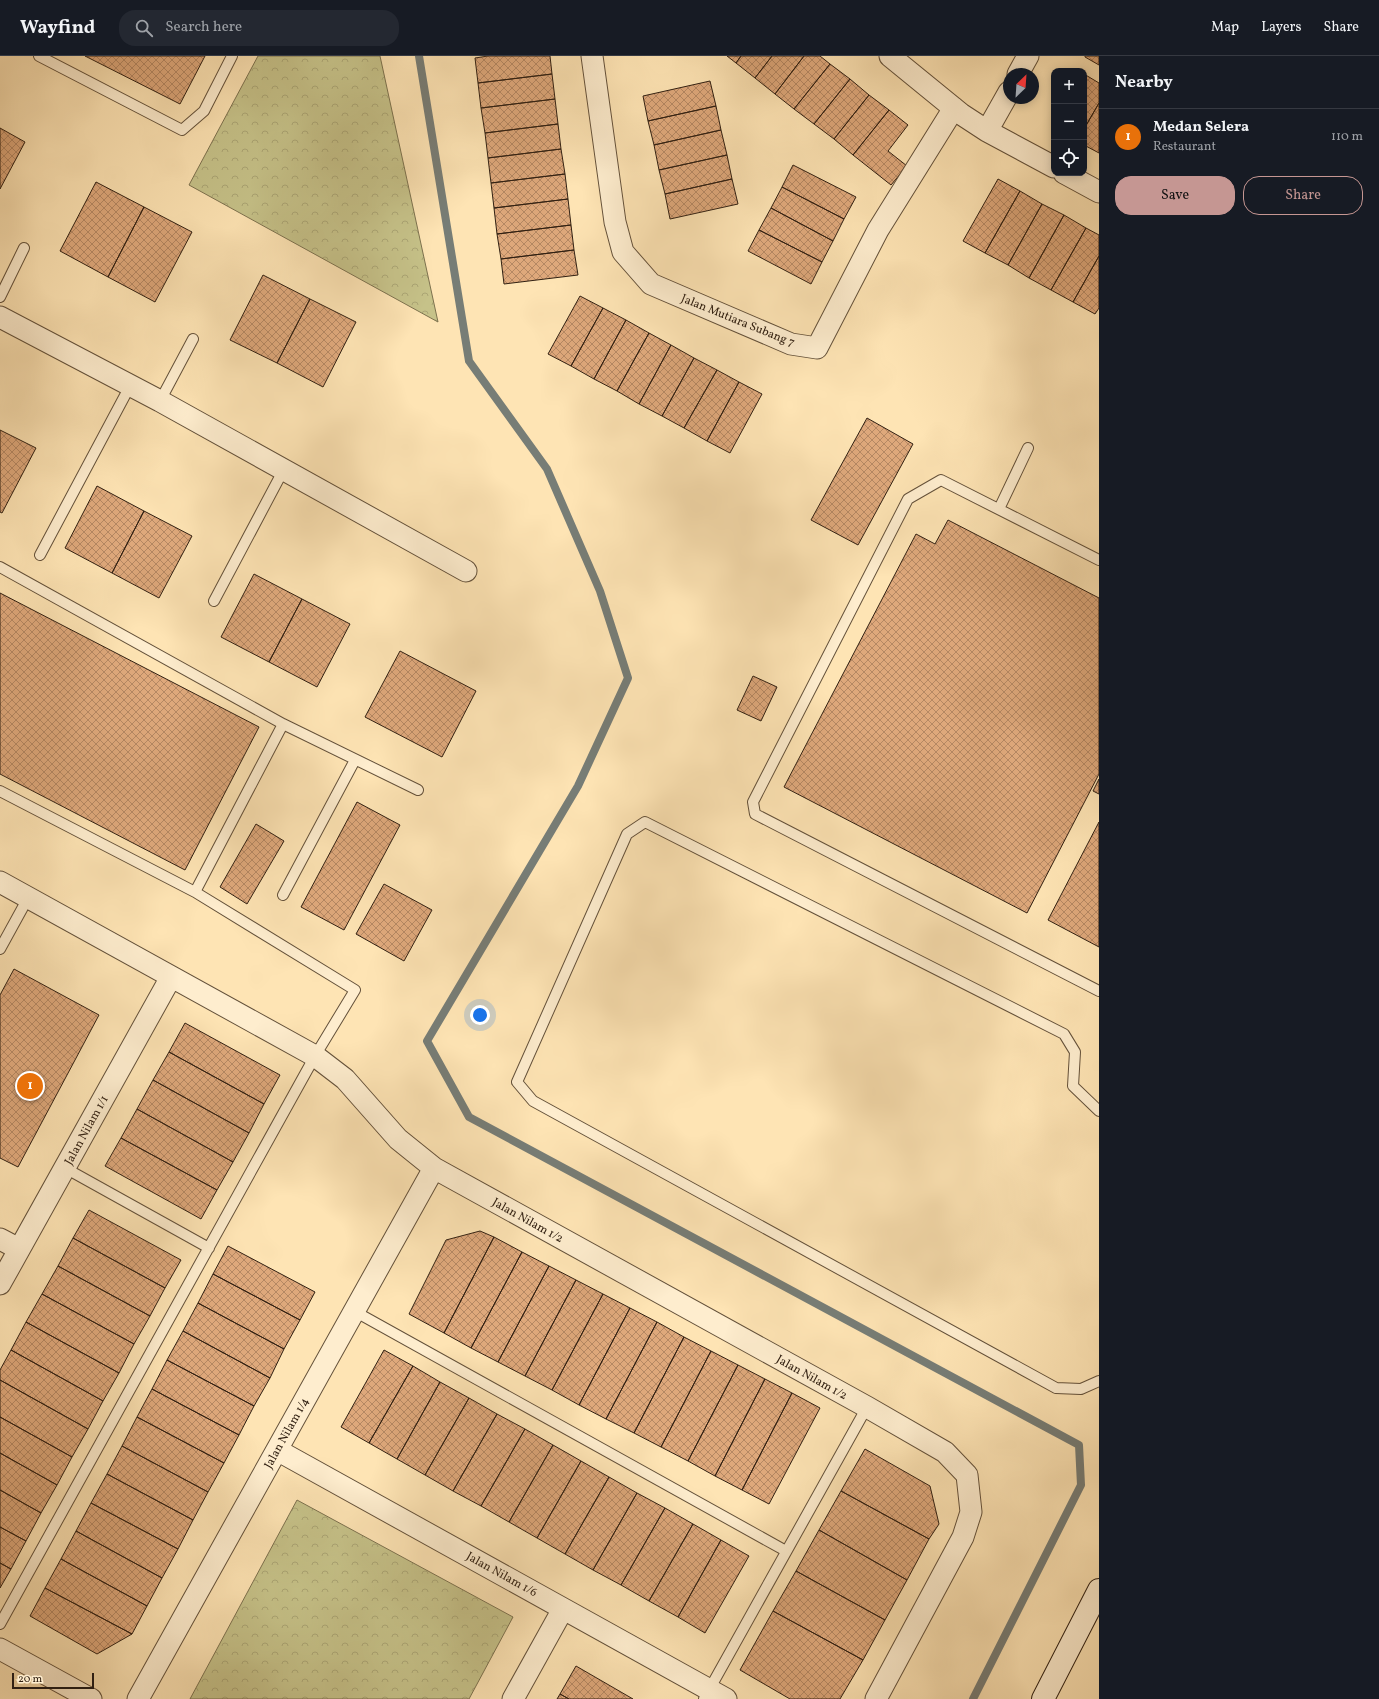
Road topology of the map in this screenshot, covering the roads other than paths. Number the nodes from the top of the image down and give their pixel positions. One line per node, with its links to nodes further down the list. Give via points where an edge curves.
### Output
1 (39, 56): 2 (lane, via 182,130 204,111)
2 (232, 56)
3 (592, 56): 8 (street, Jalan Mutiara Subang 7, via 615,222 623,252 651,284 791,344 816,348 878,230)
4 (890, 56): 8 (street)
5 (1028, 56): 6 (street)
6 (1021, 68)
7 (1003, 103): 9 (street)
8 (954, 108): 9 (street)
9 (987, 132): 10 (street)
10 (1051, 166)
11 (1070, 176): 12 (street)
12 (1099, 192)
13 (24, 248): 14 (lane)
14 (0, 297)
15 (0, 317): 17 (street)
16 (193, 339): 18 (lane)
17 (130, 386): 18 (street); 22 (lane)
18 (160, 401): 20 (street)
19 (1028, 448): 21 (lane)
20 (284, 469): 25 (street); 26 (lane)
21 (999, 509): 23 (lane); 37 (lane, via 941,480 908,499 753,802 755,814)
22 (40, 555)
23 (1099, 560)
24 (0, 566): 27 (lane)
25 (466, 571)
26 (214, 601)
27 (283, 724): 28 (lane); 32 (lane)
28 (355, 760): 29 (lane); 33 (lane)
29 (418, 790)
30 (0, 791): 32 (lane)
31 (0, 882): 34 (street, Jalan Nilam 1/2)
32 (195, 892): 38 (lane, via 355,990)
33 (283, 895)
34 (28, 898): 35 (lane); 36 (street, Jalan Nilam 1/2)
35 (0, 949)
36 (171, 976): 38 (street, Jalan Nilam 1/2); 40 (street, Jalan Nilam 1/1)
37 (1099, 991)
38 (315, 1056): 41 (street, Jalan Nilam 1/2, via 345,1080 398,1139); 43 (lane)
39 (1099, 1111): 47 (lane, via 1073,1086 1075,1052 1064,1034 645,822 627,834 517,1082 533,1101 1056,1388 1081,1389)
40 (65, 1168): 43 (lane); 44 (street, Jalan Nilam 1/1)
41 (434, 1168): 46 (street, Jalan Nilam 1/4); 48 (street, Jalan Nilam 1/2)
42 (0, 1239): 44 (street)
43 (209, 1248): 53 (lane)
44 (19, 1249): 45 (street, Jalan Nilam 1/1)
45 (0, 1284)
46 (354, 1311): 49 (street, Jalan Nilam 1/4); 50 (lane)
47 (1099, 1381)
48 (867, 1407): 50 (lane); 59 (street, Jalan Nilam 1/2, via 945,1452 967,1475 971,1512 963,1536)
49 (277, 1450): 52 (street, Jalan Nilam 1/6); 57 (street, Jalan Nilam 1/4)
50 (786, 1551): 55 (lane)
51 (1099, 1590): 60 (main road)
52 (563, 1609): 55 (street, Jalan Nilam 1/6); 58 (street)
53 (0, 1624)
54 (0, 1649): 56 (street)
55 (713, 1696)
56 (91, 1699)
57 (138, 1699)
58 (513, 1699)
59 (876, 1699)
60 (1043, 1699)

